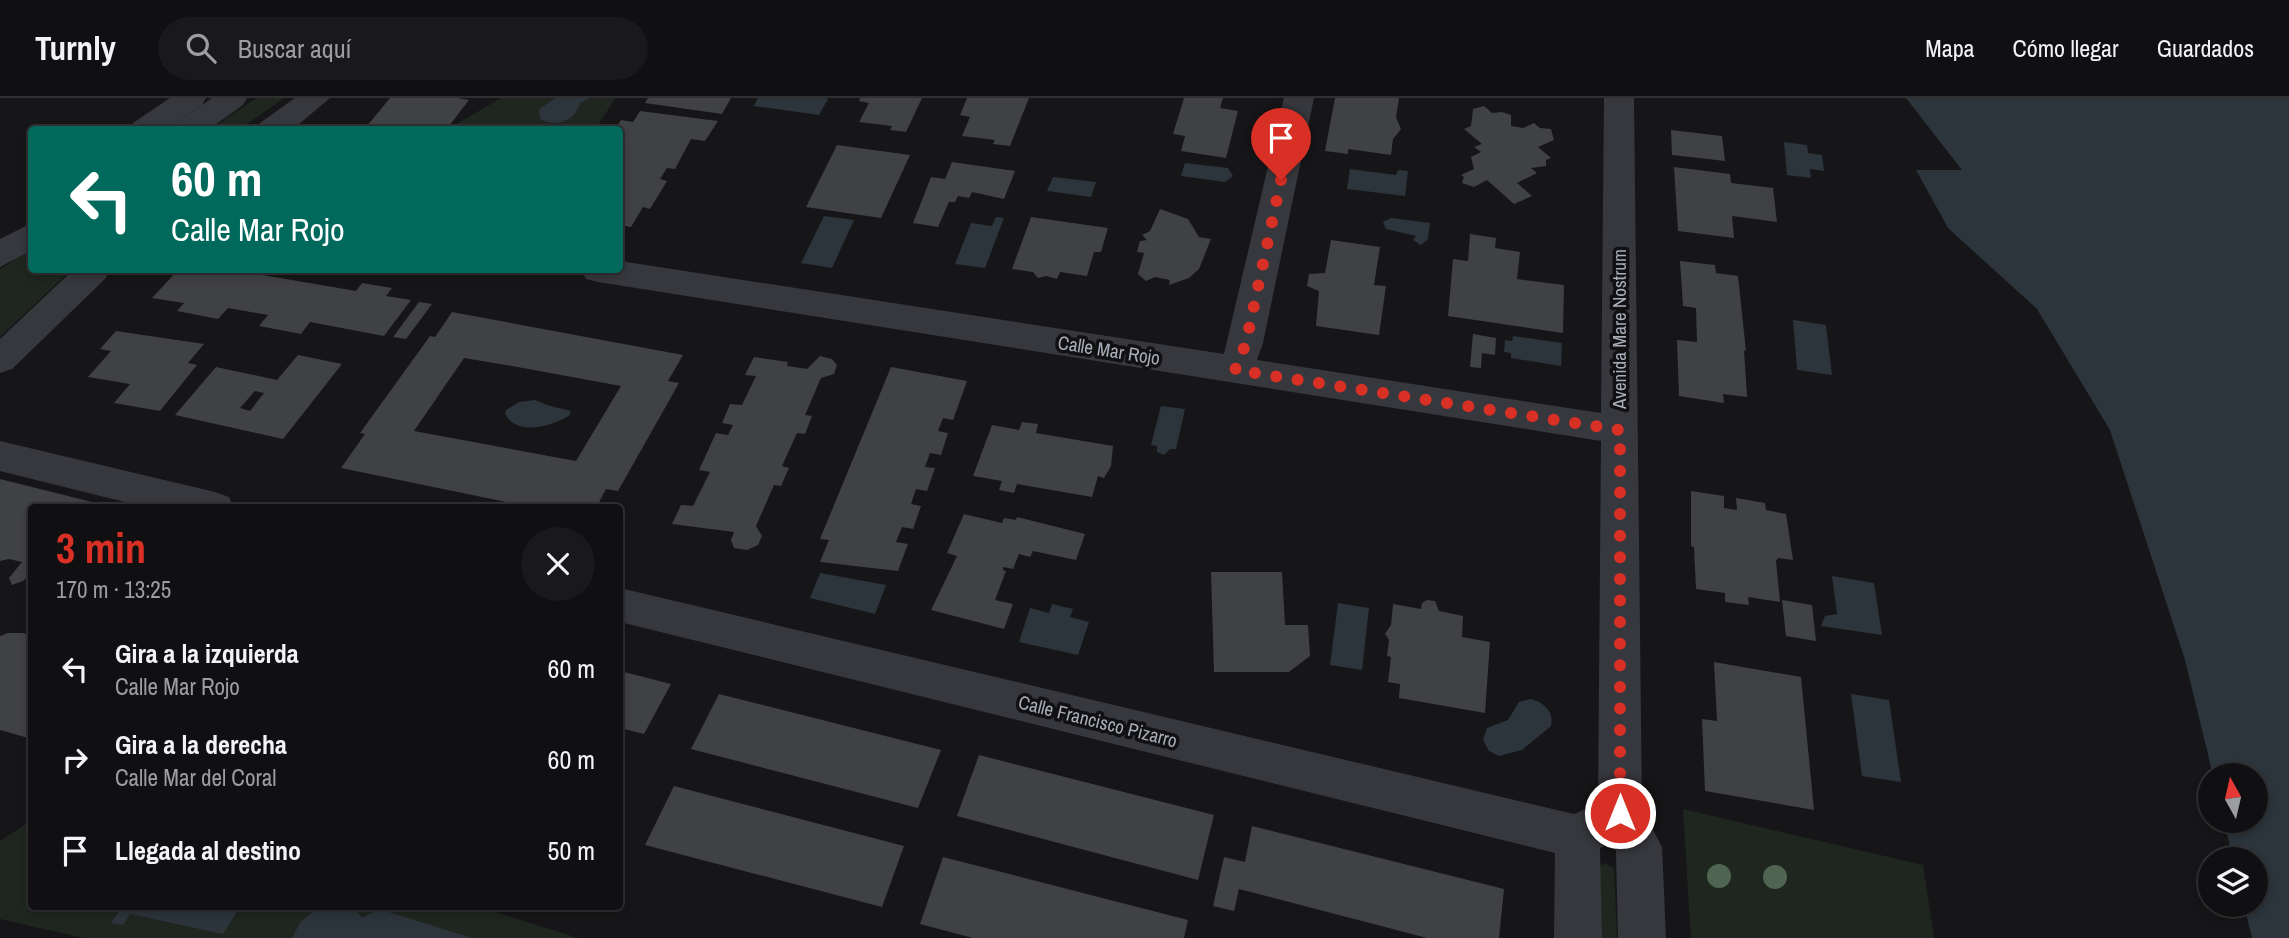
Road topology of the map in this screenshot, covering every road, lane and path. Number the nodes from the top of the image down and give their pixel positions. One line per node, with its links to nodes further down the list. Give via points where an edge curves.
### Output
1 (191, 98): 6 (street)
2 (232, 98): 7 (street)
3 (315, 98): 8 (street)
4 (1298, 98): 16 (street, via 1246,343)
5 (1619, 98): 17 (street, Avenida Mare Nostrum)
6 (150, 126)
7 (193, 126)
8 (276, 126)
9 (28, 208): 10 (street)
10 (0, 226)
11 (28, 237): 12 (street)
12 (0, 255)
13 (90, 273): 15 (street)
14 (617, 273): 16 (street, Calle Mar Rojo)
15 (0, 360)
16 (1235, 370): 17 (street, Calle Mar Rojo)
17 (1620, 430): 21 (street, Avenida Mare Nostrum)
18 (0, 456): 19 (street)
19 (198, 504)
20 (623, 606): 22 (street, Calle Francisco Pizarro)
21 (1620, 813): 22 (street); 24 (street, via 1639,847)
22 (1577, 837): 23 (street)
23 (1578, 938)
24 (1642, 938)

